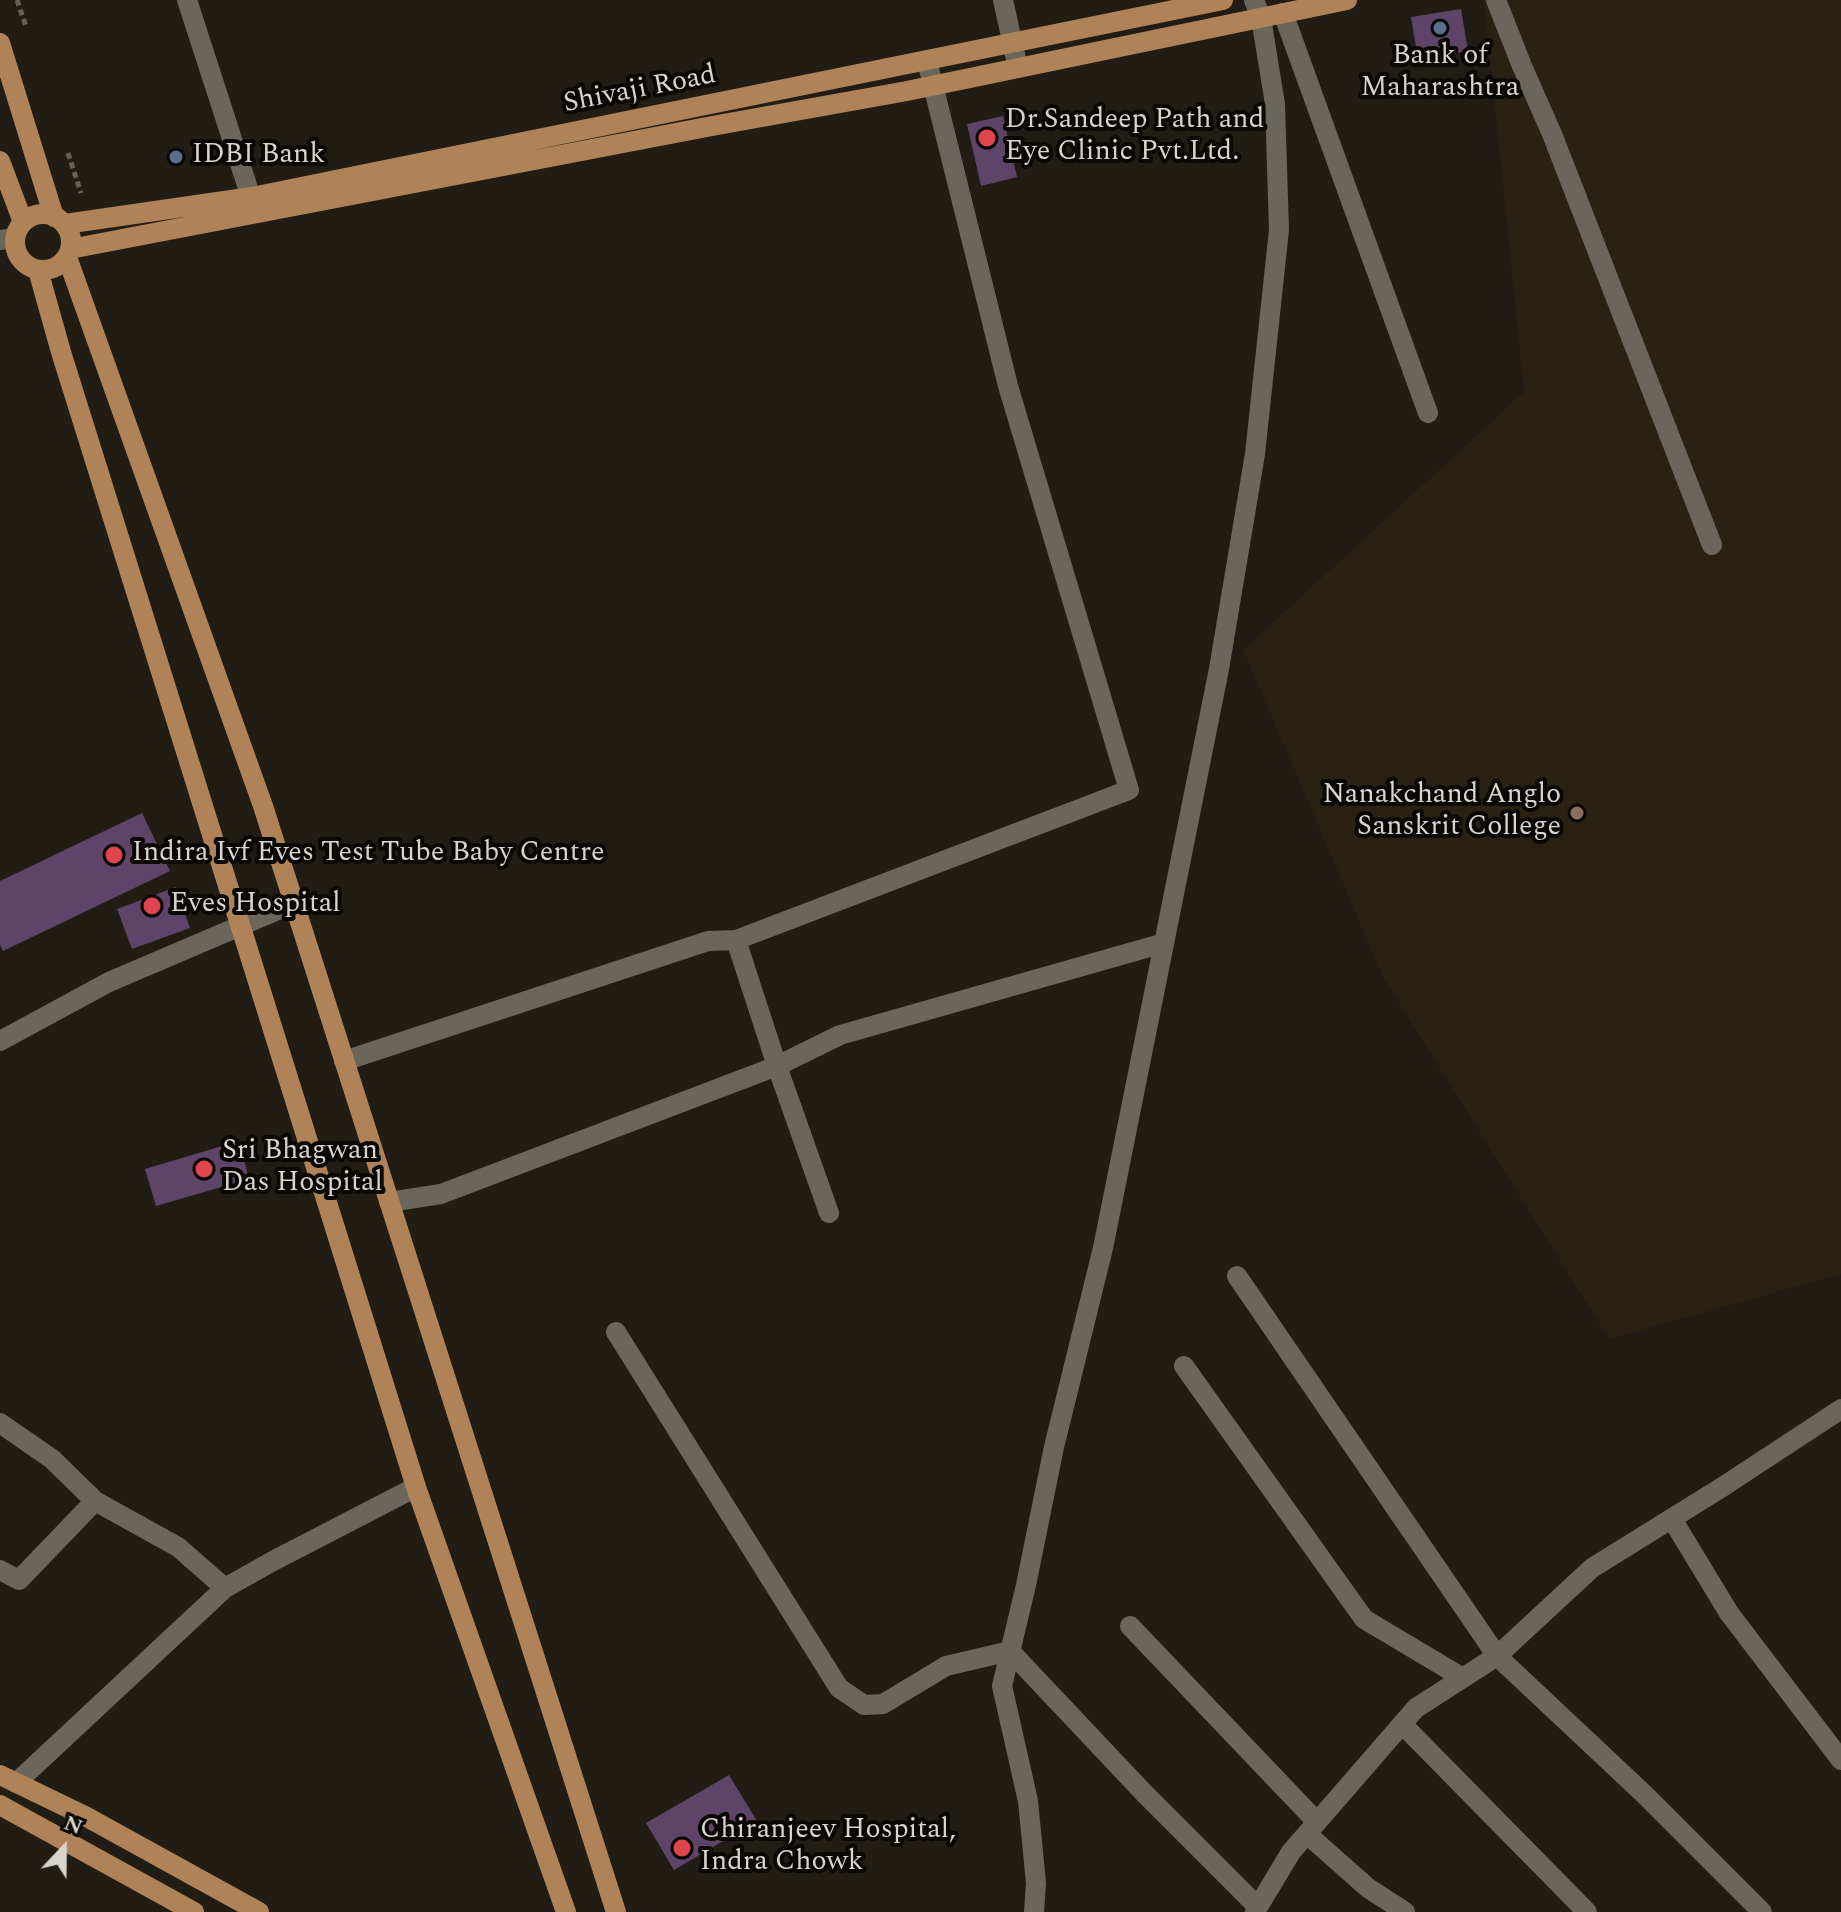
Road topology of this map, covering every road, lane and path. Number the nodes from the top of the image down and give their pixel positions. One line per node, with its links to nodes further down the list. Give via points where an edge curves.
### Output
1 (187, 0): 15 (street)
2 (1003, 0): 9 (street)
3 (1223, 0): 9 (main road, Shivaji Road)
4 (1347, 0): 7 (main road)
5 (1496, 0): 21 (street)
6 (1257, 9): 7 (main road); 11 (main road); 25 (street, via 1275,104 1279,230 1255,454)
7 (1283, 13): 20 (street)
8 (0, 43): 16 (main road)
9 (1014, 43): 10 (main road, Shivaji Road); 11 (street)
10 (927, 61): 12 (street); 13 (main road, Shivaji Road)
11 (1018, 68): 12 (main road)
12 (933, 86): 13 (main road); 24 (street, via 1008,386 1129,790)
13 (710, 116): 15 (main road, Shivaji Road)
14 (0, 161): 17 (main road)
15 (254, 205): 16 (main road, Shivaji Road); 18 (main road)
16 (59, 220): 17 (main road, via 40,214); 18 (main road, via 69,233)
17 (12, 233): 19 (main road, via 18,257)
18 (68, 253): 19 (main road, via 55,267); 22 (main road)
19 (38, 270): 23 (main road)
20 (1428, 413)
21 (1712, 545)
22 (294, 903): 23 (street); 27 (main road)
23 (241, 925): 26 (street, via 109,982); 36 (main road)
24 (736, 940): 27 (street, via 708,941); 28 (street)
25 (1164, 943): 28 (street, via 840,1035); 42 (street, via 1103,1248)
26 (0, 1041)
27 (344, 1061): 29 (main road)
28 (777, 1066): 29 (street, via 441,1194); 30 (street)
29 (389, 1202): 54 (main road)
30 (829, 1213)
31 (1237, 1276): 43 (street)
32 (616, 1332): 42 (street, via 839,1688 864,1705 883,1704 946,1666)
33 (1184, 1366): 44 (street, via 1364,1619)
34 (1841, 1409): 38 (street)
35 (0, 1423): 37 (street, via 52,1459)
36 (416, 1487): 40 (street); 53 (main road)
37 (95, 1501): 39 (street, via 19,1580); 40 (street, via 178,1547)
38 (1672, 1519): 43 (street, via 1592,1568); 46 (street, via 1729,1613)
39 (0, 1570)
40 (225, 1588): 47 (street)
41 (1130, 1626): 49 (street)
42 (1010, 1651): 50 (street); 55 (street, via 1002,1686 1028,1801)
43 (1497, 1656): 44 (street); 58 (street)
44 (1463, 1678): 45 (street, via 1416,1708)
45 (1402, 1724): 49 (street); 57 (street)
46 (1841, 1760)
47 (8, 1779): 52 (main road)
48 (0, 1805): 51 (main road)
49 (1312, 1828): 50 (street); 56 (street, via 1368,1888)
50 (1256, 1910)
51 (194, 1912)
52 (259, 1912)
53 (566, 1912)
54 (616, 1912)
55 (1034, 1912)
56 (1405, 1912)
57 (1587, 1912)
58 (1762, 1912)

